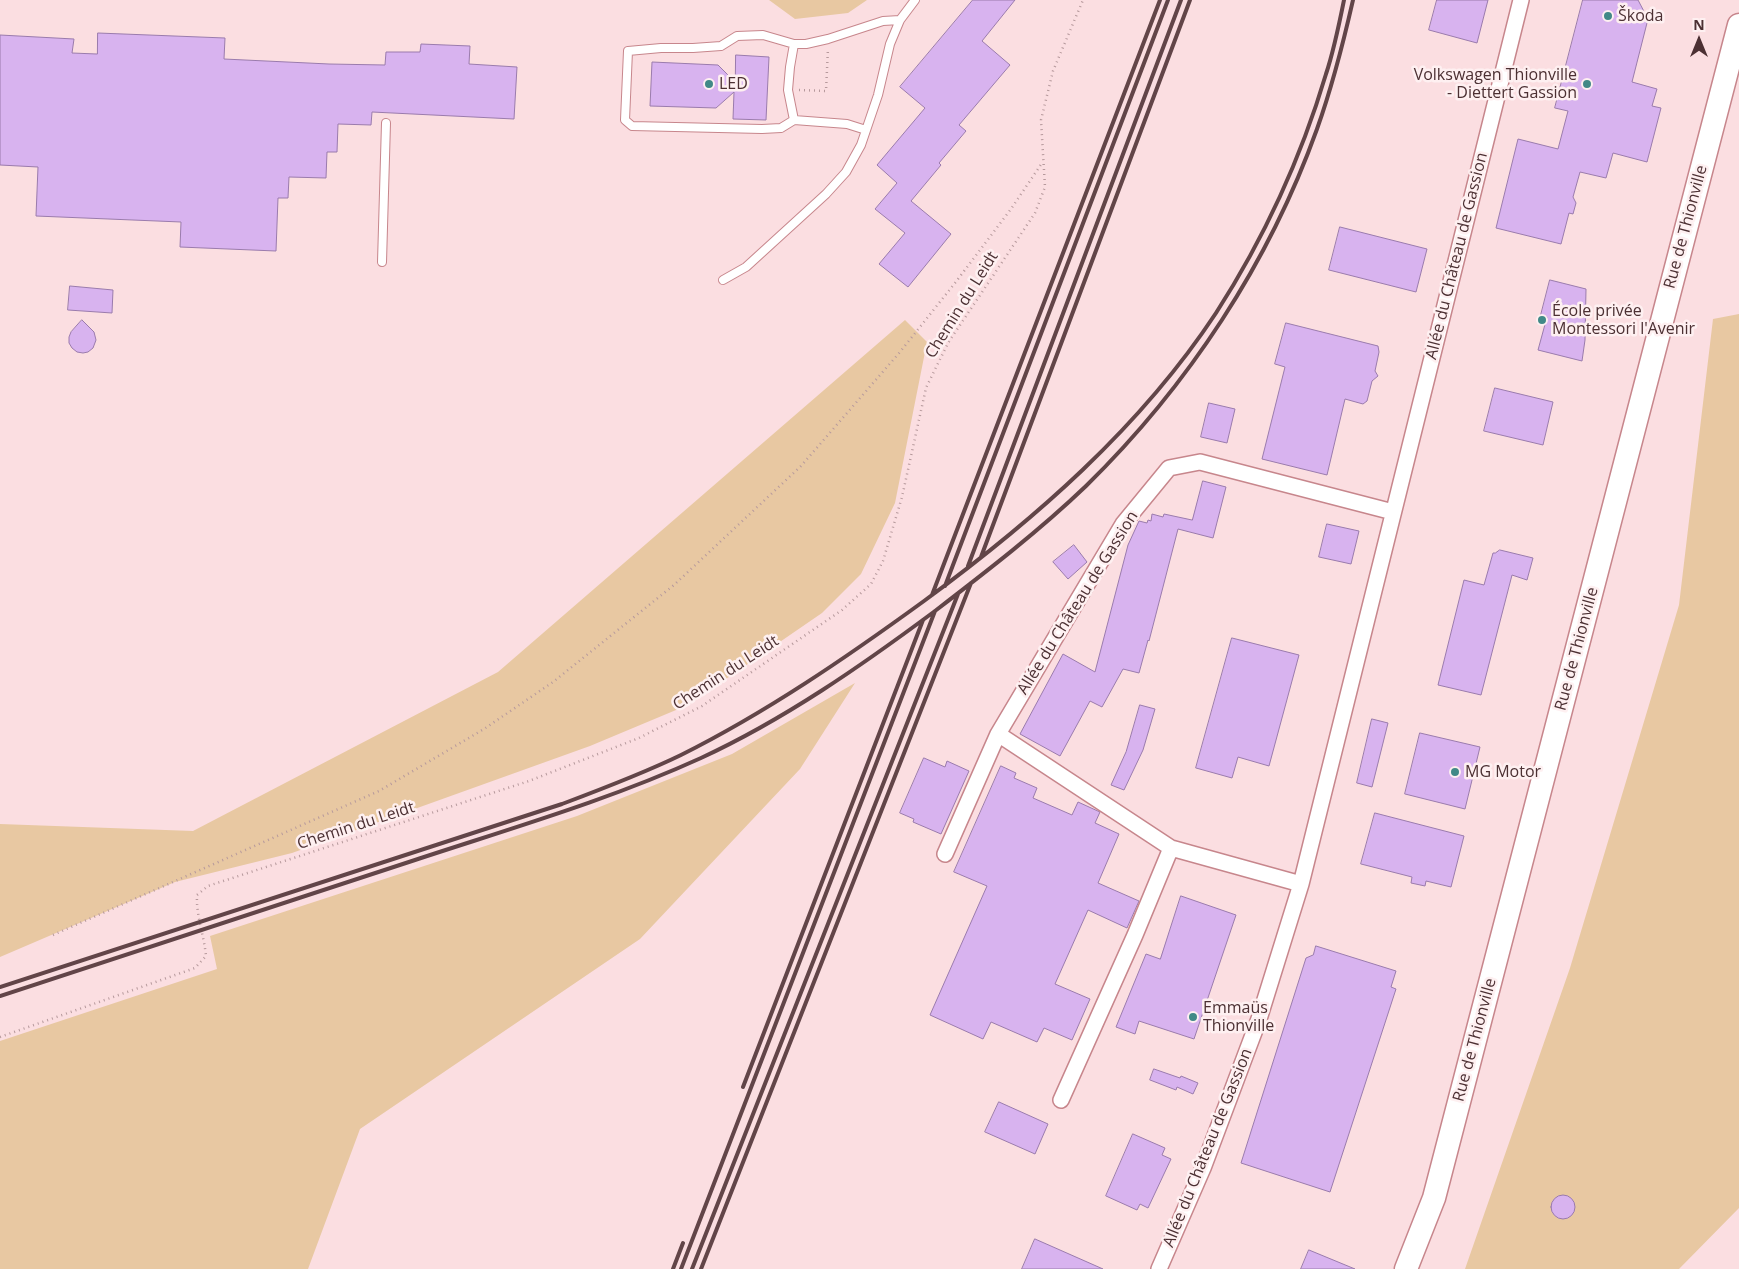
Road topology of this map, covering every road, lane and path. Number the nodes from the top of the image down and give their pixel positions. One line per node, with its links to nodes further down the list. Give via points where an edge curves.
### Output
1 (914, 0): 4 (lane)
2 (1083, 0): 12 (path, Chemin du Leidt, via 1053,71 1041,120)
3 (1521, 0): 15 (street, Allée du Château de Gassion)
4 (900, 20): 6 (lane, via 884,21); 11 (lane)
5 (1739, 25): 24 (main road, Rue de Thionville, via 1434,1198)
6 (828, 39): 7 (lane); 8 (path, via 826,91)
7 (794, 44): 8 (lane); 9 (lane, via 763,35 737,36 721,46 628,51 625,120 632,126 762,129 781,128)
8 (788, 90): 9 (lane)
9 (794, 120): 11 (lane, via 847,124)
10 (386, 124): 13 (lane)
11 (866, 130): 14 (lane, via 846,172 826,194 746,267)
12 (1043, 162): 20 (path, via 949,291 801,466 674,585 554,682 484,729 380,791); 21 (path, Chemin du Leidt, via 1044,187 1035,213 948,343 926,388 902,497 883,560 870,584 842,610 702,706 639,738 529,781 208,886 197,895 196,908 206,956 195,968)
13 (382, 262)
14 (723, 280)
15 (1393, 512): 16 (street, Allée du Château de Gassion, via 1200,462 1168,468 1123,524); 19 (street, Allée du Château de Gassion)
16 (998, 734): 17 (street); 18 (street, Allée du Château de Gassion)
17 (1171, 848): 19 (street); 22 (street)
18 (945, 854)
19 (1301, 884): 23 (street, Allée du Château de Gassion, via 1259,1019 1203,1168)
20 (54, 935)
21 (0, 1037)
22 (1061, 1100)
23 (1159, 1269)
24 (1406, 1269)

